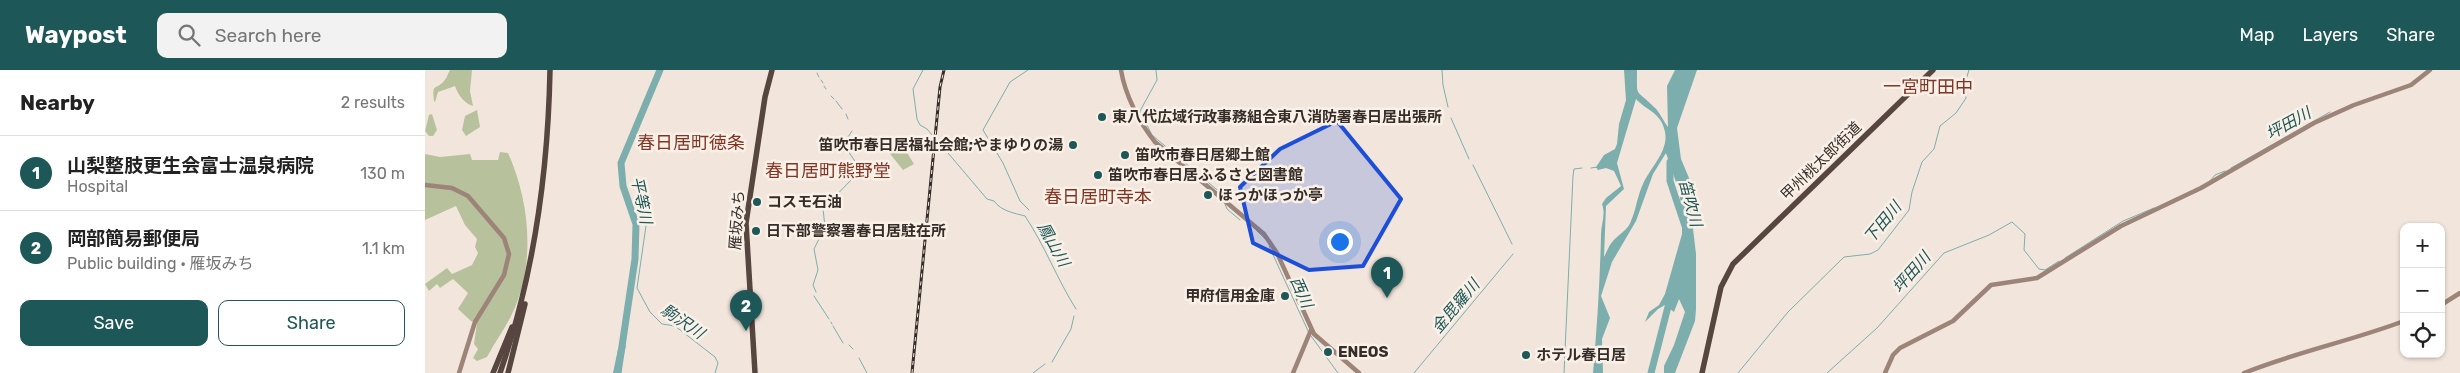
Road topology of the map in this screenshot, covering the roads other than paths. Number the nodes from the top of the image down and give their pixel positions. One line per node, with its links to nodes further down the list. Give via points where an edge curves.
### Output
1 (550, 70): 7 (highway, via 547,140)
2 (772, 70): 17 (highway, 雁坂みち, via 746,223)
3 (1121, 70): 12 (street, via 1141,121 1155,142 1247,217 1268,239 1277,252)
4 (1933, 70): 20 (highway, 甲州桃太郎街道, via 1728,271 1721,287)
5 (2430, 70): 21 (street, via 2411,85 2314,123 2201,188 2121,226 2046,273 2028,280 2000,282 1991,286 1953,321 1899,348)
6 (425, 185): 14 (street, via 452,188 469,196 504,238 509,254 504,275 475,322)
7 (534, 250): 10 (highway); 16 (highway, via 519,334)
8 (2460, 293): 9 (street)
9 (2445, 302)
10 (521, 304): 13 (highway); 15 (highway)
11 (2400, 323): 22 (street, via 2296,353)
12 (1310, 332): 18 (street); 19 (street)
13 (493, 372)
14 (459, 373)
15 (500, 373)
16 (508, 373)
17 (755, 373)
18 (1293, 373)
19 (1359, 373)
20 (1702, 373)
21 (1885, 373)
22 (2244, 373)

